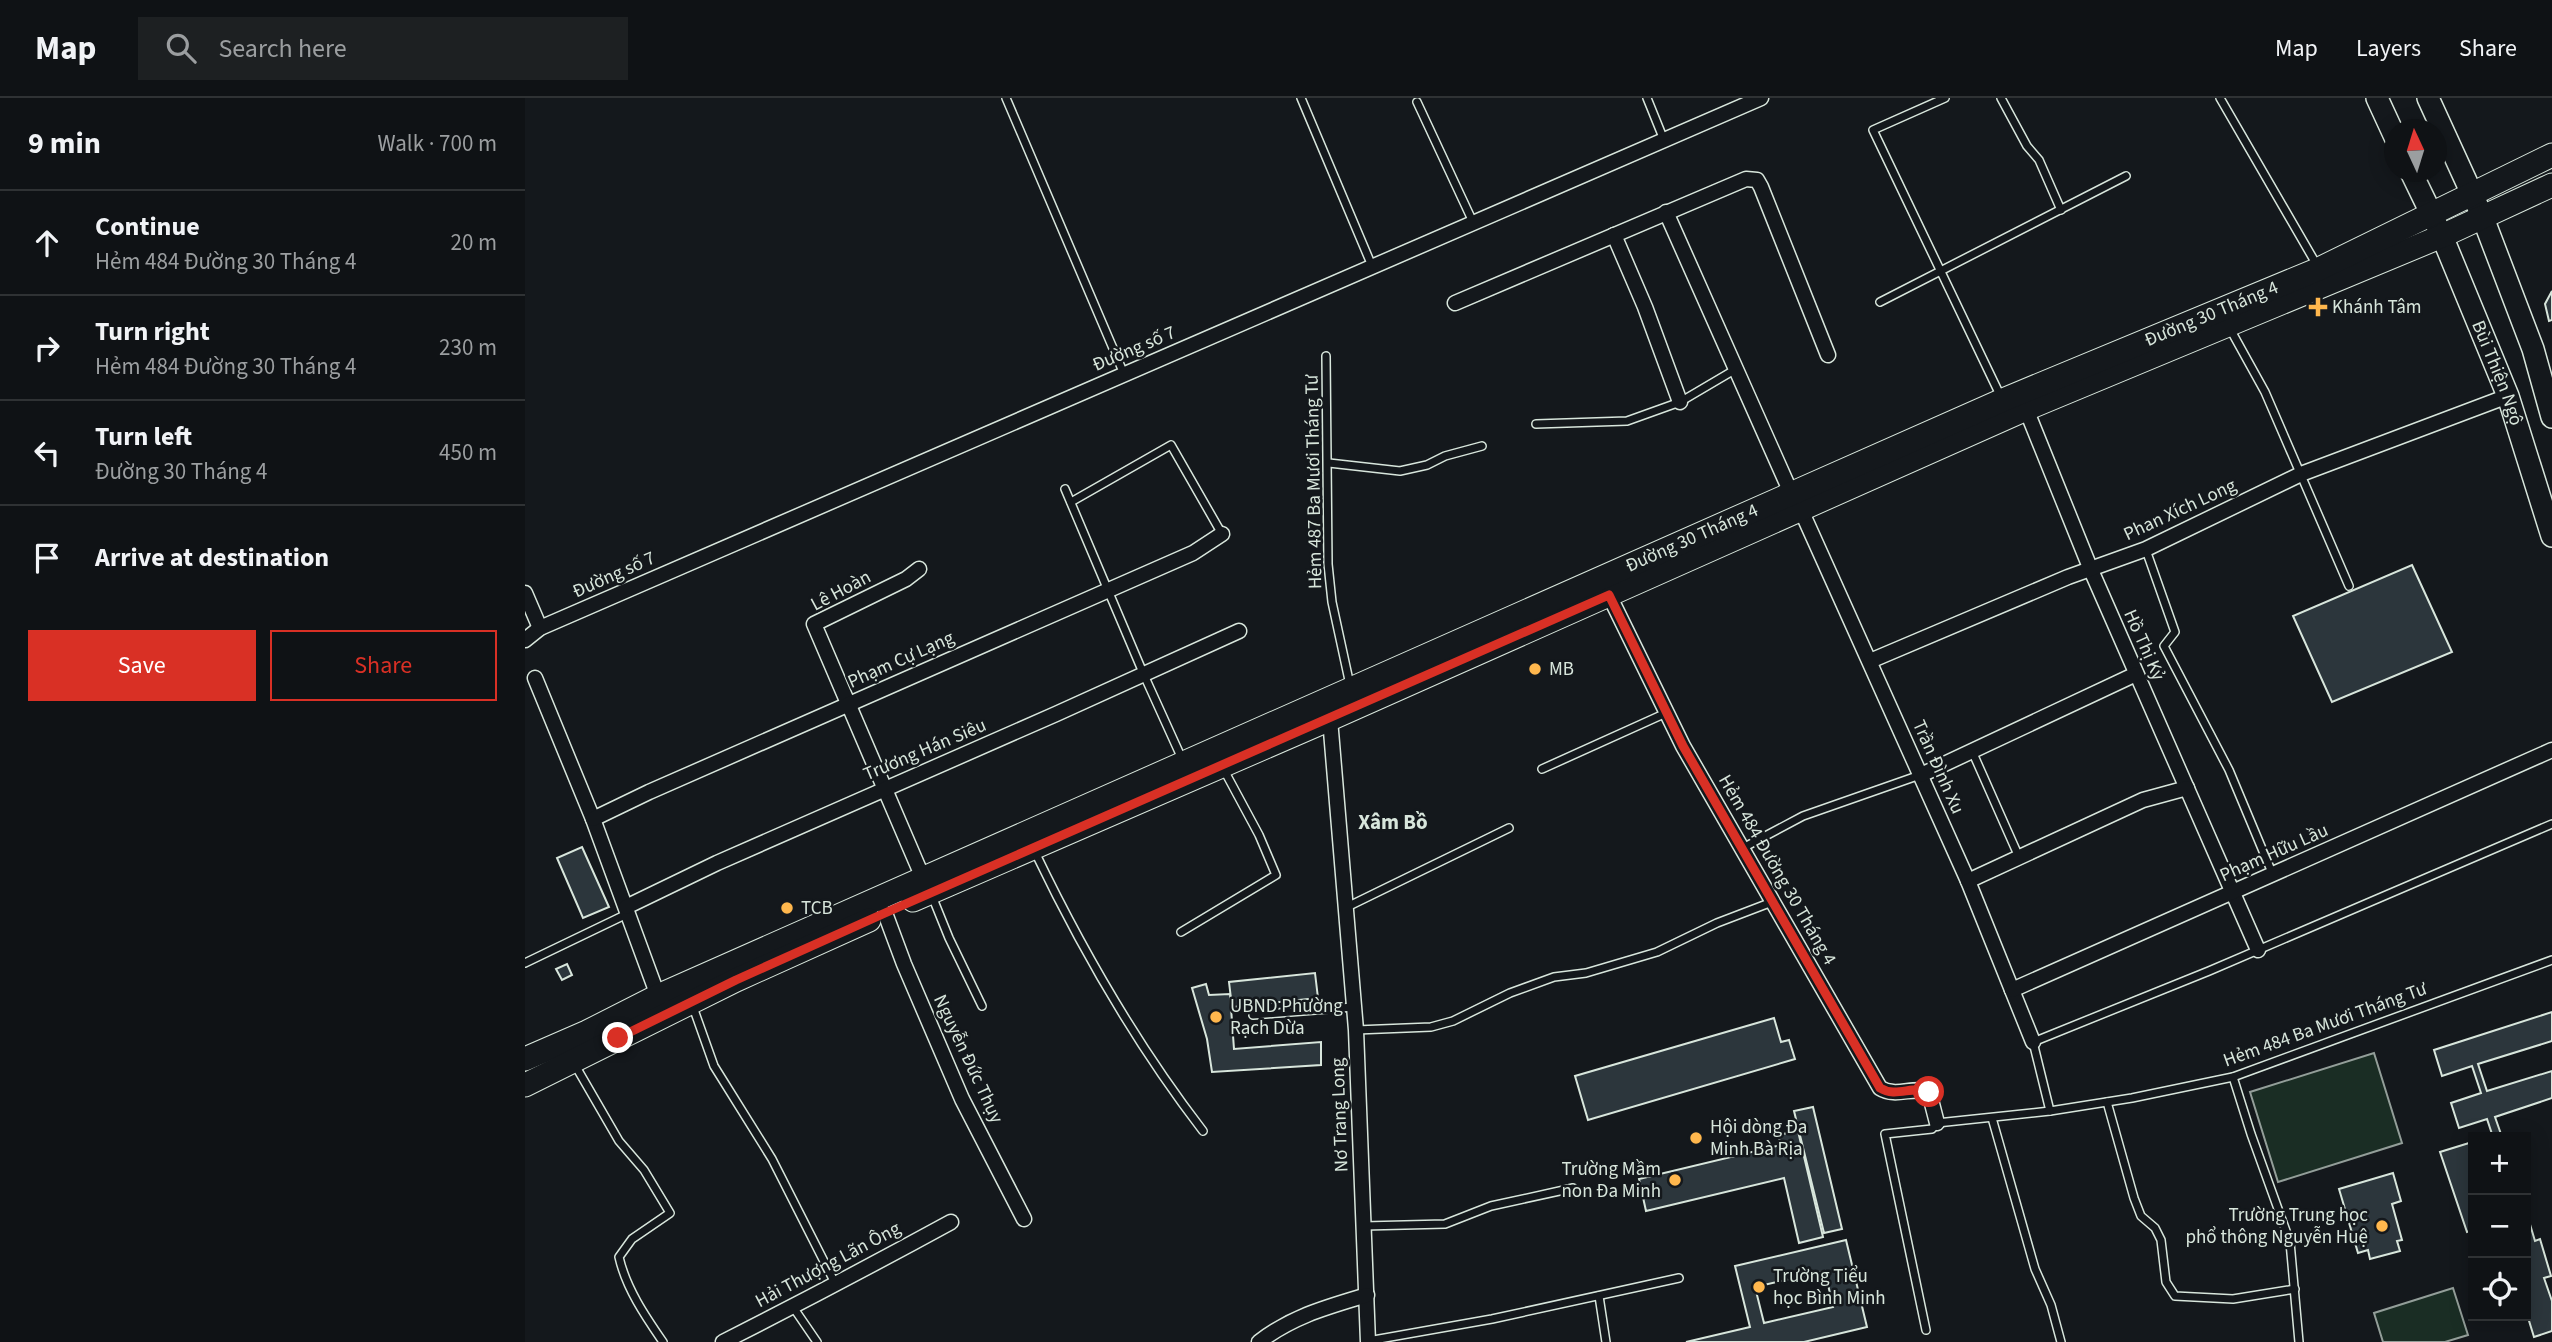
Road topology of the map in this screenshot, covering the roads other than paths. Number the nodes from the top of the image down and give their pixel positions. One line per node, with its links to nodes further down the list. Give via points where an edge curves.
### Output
1 (1006, 98): 34 (lane)
2 (1301, 98): 25 (lane)
3 (1647, 98): 12 (lane)
4 (1761, 98): 12 (street, Đường số 7)
5 (1945, 98): 27 (lane, via 1873,130)
6 (2001, 98): 18 (lane, via 2039,160)
7 (2220, 98): 26 (lane)
8 (2377, 98): 11 (main road)
9 (2428, 98): 17 (main road, Bùi Thiện Ngộ)
10 (1417, 102): 22 (lane)
11 (2387, 119)
12 (1664, 139): 22 (street, Đường số 7)
13 (2552, 155): 17 (main road, Đường 30 Tháng 4)
14 (2126, 176): 18 (lane)
15 (2416, 182): 20 (main road, Bùi Thiện Ngộ)
16 (2552, 185): 21 (main road, Đường 30 Tháng 4)
17 (2472, 194): 20 (main road, Đường 30 Tháng 4); 21 (main road, Bùi Thiện Ngộ)
18 (2061, 210): 27 (lane)
19 (1666, 212): 23 (street); 31 (street, via 1746,179 1757,180); 33 (street, Trần Đình Xu)
20 (2432, 213): 24 (main road, Bùi Thiện Ngộ); 26 (main road, Đường 30 Tháng 4)
21 (2483, 218): 24 (main road, Đường 30 Tháng 4); 39 (main road, Bùi Thiện Ngộ, via 2533,349)
22 (1473, 222): 25 (street, Đường số 7)
23 (1614, 235): 29 (street); 37 (street)
24 (2442, 236): 30 (main road, Đường 30 Tháng 4); 35 (main road, Bùi Thiện Ngộ)
25 (1372, 266): 34 (street, Đường số 7)
26 (2319, 269): 36 (main road, Đường 30 Tháng 4)
27 (1941, 271): 28 (lane); 36 (lane)
28 (1880, 302)
29 (1455, 303)
30 (2228, 327): 38 (main road, Đường 30 Tháng 4); 43 (lane, via 2265,392)
31 (1828, 355)
32 (1326, 356): 42 (lane, Hẻm 487 Ba Mươi Tháng Tư)
33 (1737, 369): 37 (lane); 46 (street, Trần Đình Xu)
34 (1124, 374): 56 (street, Đường số 7)
35 (2508, 396): 43 (street, Phan Xích Long); 48 (main road, Bùi Thiện Ngộ)
36 (2003, 400): 46 (main road, Đường 30 Tháng 4)
37 (1680, 402): 40 (lane, via 1627,421)
38 (2026, 409): 46 (main road, Đường 30 Tháng 4); 51 (street, Hồ Thị Kỷ)
39 (2552, 417)
40 (1535, 424)
41 (1482, 446): 42 (lane, via 1400,471)
42 (1329, 463): 63 (lane, Hẻm 487 Ba Mươi Tháng Tư, via 1332,601)
43 (2301, 474): 49 (street, Phan Xích Long); 52 (lane)
44 (1065, 489): 45 (lane)
45 (1071, 502): 47 (lane, via 1171,445); 53 (lane)
46 (1797, 502): 55 (main road, Đường 30 Tháng 4); 59 (street, Trần Đình Xu); 63 (main road, Đường 30 Tháng 4)
47 (1222, 534): 53 (street, Phạm Cự Lạng, via 1193,553)
48 (2552, 536)
49 (2145, 549): 51 (street, Phan Xích Long); 81 (lane, via 2175,632 2164,646 2229,770)
50 (919, 569): 64 (street, Lê Hoàn, via 814,624)
51 (2091, 570): 59 (street, Phan Xích Long); 60 (street, Hồ Thị Kỷ)
52 (2349, 586)
53 (1109, 590): 61 (lane); 64 (street, Phạm Cự Lạng)
54 (525, 593): 56 (street)
55 (1609, 595): 63 (main road, Đường 30 Tháng 4); 66 (street, Hẻm 484 Đường 30 Tháng 4)
56 (540, 628): 58 (street, Đường số 7)
57 (1239, 631): 61 (street, Trương Hán Siêu)
58 (525, 640)
59 (1870, 661): 72 (street, Trần Đình Xu)
60 (2136, 674): 68 (street); 74 (street, Hồ Thị Kỷ)
61 (1144, 675): 69 (lane); 73 (street, Trương Hán Siêu)
62 (535, 678): 75 (street)
63 (1356, 697): 65 (main road, Đường 30 Tháng 4)
64 (847, 705): 73 (street, Lê Hoàn); 75 (street, Phạm Cự Lạng)
65 (1325, 711): 69 (main road, Đường 30 Tháng 4); 70 (main road, Đường 30 Tháng 4); 86 (street, Nơ Trang Long)
66 (1666, 713): 71 (lane); 79 (street, Hẻm 484 Đường 30 Tháng 4)
67 (2552, 750): 81 (street, Phạm Hữu Lầu)
68 (1972, 751): 72 (street); 80 (lane)
69 (1184, 763): 83 (main road, Đường 30 Tháng 4)
70 (1222, 766): 78 (main road, Đường 30 Tháng 4); 89 (lane, via 1276,875)
71 (1542, 769)
72 (1921, 775): 79 (lane, via 1803,816); 82 (street, Trần Đình Xu)
73 (886, 788): 83 (street, Lê Hoàn); 87 (street, Trương Hán Siêu, via 717,863)
74 (2187, 788): 80 (street, via 2143,800); 84 (street, Hồ Thị Kỷ)
75 (593, 819): 87 (street)
76 (2552, 824): 90 (lane)
77 (1509, 828): 86 (lane)
78 (1034, 848): 83 (main road, Đường 30 Tháng 4); 109 (lane, via 1115,1004)
79 (1741, 849): 85 (street, Hẻm 484 Đường 30 Tháng 4)
80 (2019, 857): 82 (street)
81 (2273, 875): 84 (street, Phạm Hữu Lầu)
82 (1968, 881): 93 (street, Trần Đình Xu)
83 (927, 886): 88 (main road, Đường 30 Tháng 4); 94 (main road, Đường 30 Tháng 4); 96 (lane)
84 (2233, 893): 90 (street, Hồ Thị Kỷ); 93 (street, Phạm Hữu Lầu)
85 (1773, 902): 99 (lane, via 1657,952 1555,977 1453,1021 1431,1027); 108 (street, Hẻm 484 Đường 30 Tháng 4, via 1880,1088 1929,1092)
86 (1346, 907): 97 (street, Nơ Trang Long)
87 (627, 910): 92 (lane); 94 (street)
88 (885, 913): 95 (main road, Đường 30 Tháng 4); 111 (street, Nguyễn Đức Thụy, via 962,1099)
89 (1181, 932)
90 (2258, 950): 100 (lane)
91 (2552, 960): 103 (lane, Hẻm 484 Ba Mươi Tháng Tư)
92 (525, 963)
93 (2012, 990): 100 (street, Trần Đình Xu)
94 (658, 996): 101 (main road, Đường 30 Tháng 4)
95 (691, 1003): 102 (main road, Đường 30 Tháng 4); 115 (lane, via 713,1066 772,1159)
96 (982, 1006)
97 (1354, 1007): 98 (lane); 99 (street, Nơ Trang Long)
98 (1253, 1015)
99 (1356, 1030): 113 (street, Nơ Trang Long)
100 (2033, 1042): 106 (lane)
101 (525, 1059)
102 (573, 1061): 104 (main road, Đường 30 Tháng 4); 121 (lane, via 619,1141 644,1170 670,1213 632,1239 619,1257 642,1311)
103 (2233, 1077): 105 (lane, Hẻm 484 Ba Mươi Tháng Tư); 116 (lane, via 2290,1242)
104 (525, 1085)
105 (2107, 1102): 106 (lane, Hẻm 484 Ba Mươi Tháng Tư); 116 (lane, via 2134,1198 2141,1216 2161,1240 2166,1282 2175,1296 2234,1299)
106 (2050, 1111): 107 (lane, Hẻm 484 Ba Mươi Tháng Tư)
107 (1992, 1118): 108 (lane, Hẻm 484 Ba Mươi Tháng Tư); 127 (lane)
108 (1937, 1124): 120 (lane, Hẻm 484 Ba Mươi Tháng Tư, via 1932,1129 1885,1134)
109 (1203, 1131)
110 (1573, 1188): 113 (lane, via 1491,1206 1445,1224)
111 (1024, 1219)
112 (951, 1222): 115 (street, Hải Thượng Lãn Ông)
113 (1364, 1226): 117 (street, Nơ Trang Long)
114 (1679, 1278): 118 (lane)
115 (836, 1284): 119 (street, Hải Thượng Lãn Ông)
116 (2295, 1289): 128 (lane)
117 (1367, 1295): 124 (street, via 1299,1316); 125 (street, Nơ Trang Long)
118 (1599, 1296): 125 (lane); 126 (lane)
119 (792, 1306): 122 (street, Hải Thượng Lãn Ông); 123 (lane)
120 (1926, 1330)
121 (663, 1342)
122 (723, 1342)
123 (817, 1342)
124 (1259, 1342)
125 (1368, 1342)
126 (1605, 1342)
127 (2060, 1342)
128 (2299, 1342)

